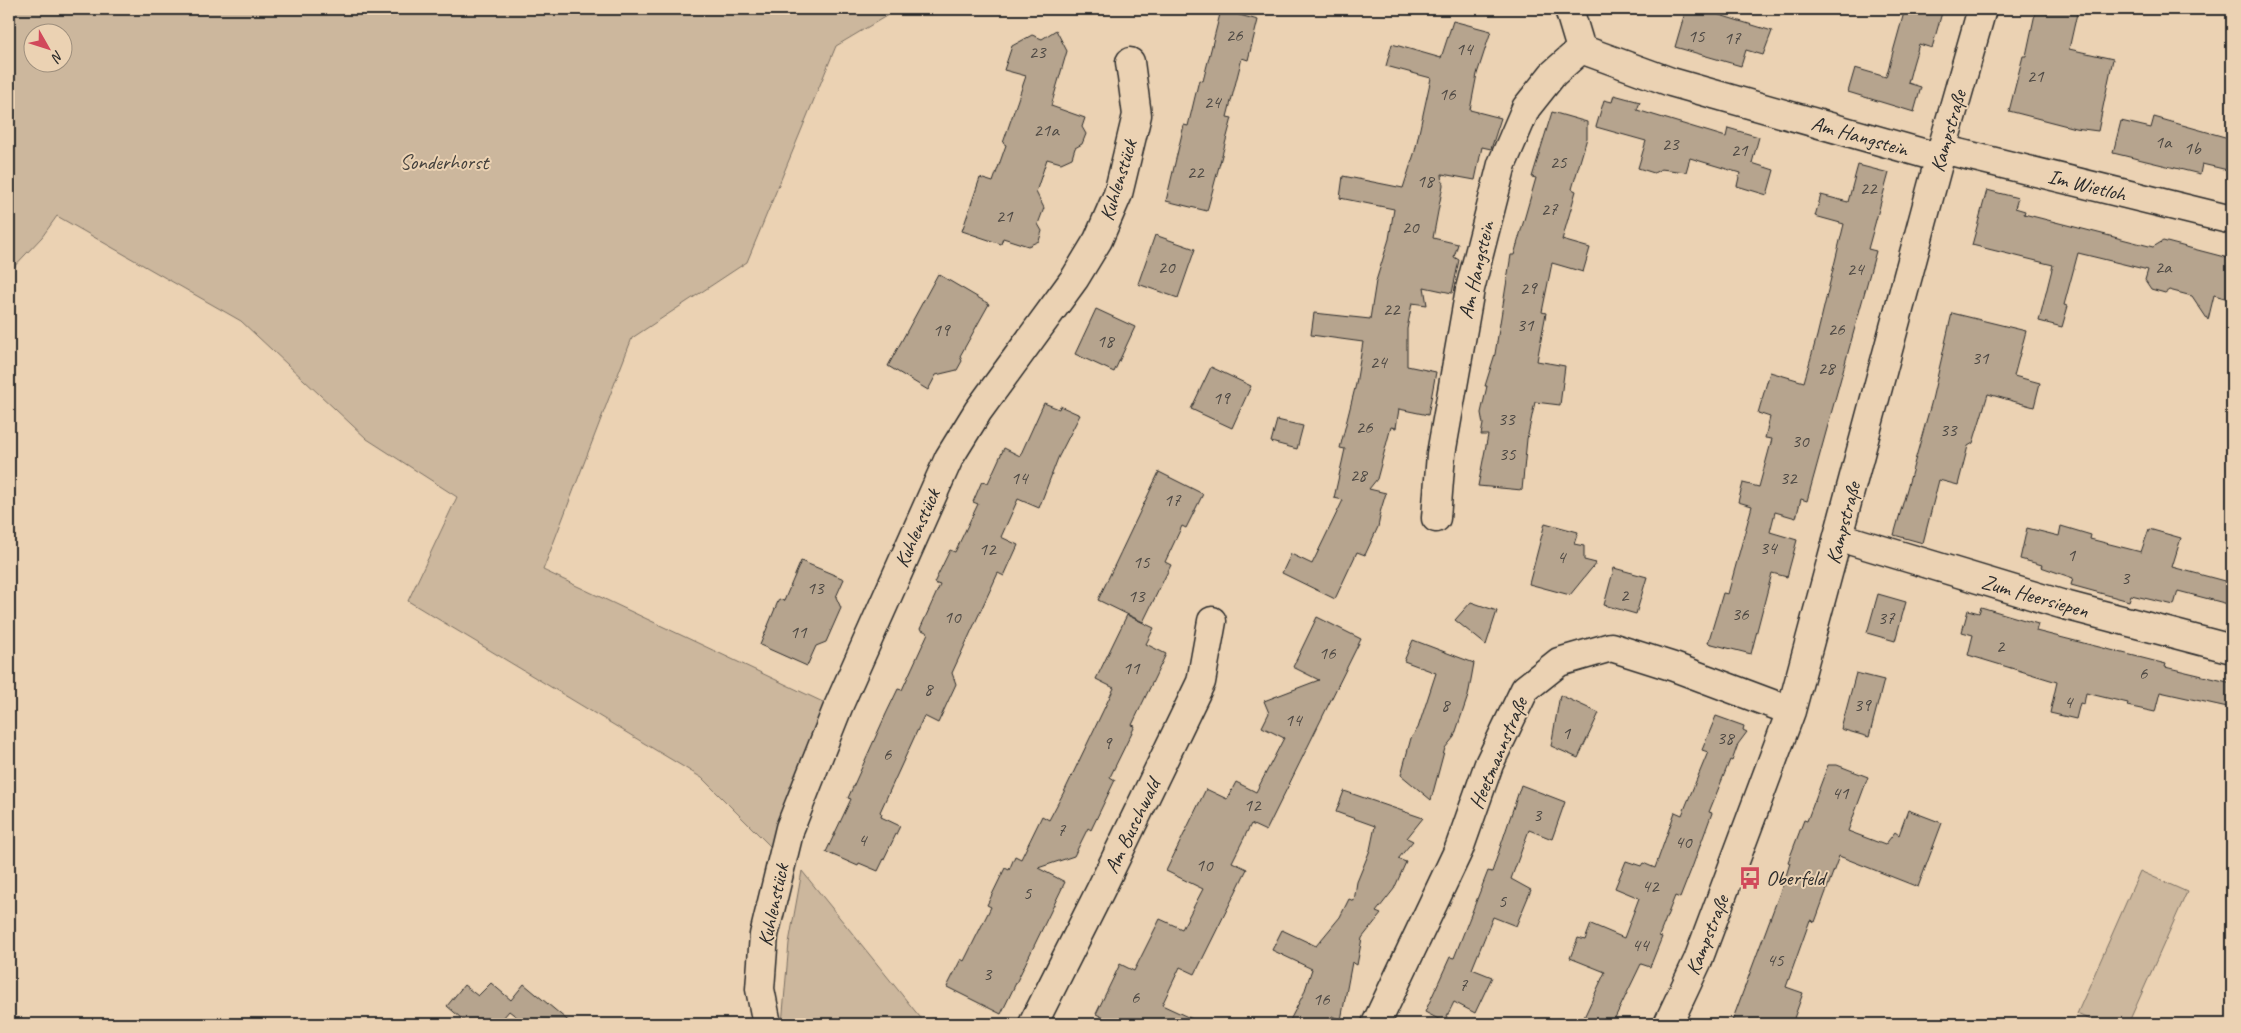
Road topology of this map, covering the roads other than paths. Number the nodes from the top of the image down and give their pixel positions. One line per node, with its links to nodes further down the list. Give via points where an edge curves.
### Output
1 (1569, 9): 3 (street)
2 (1982, 9): 5 (street, Kampstraße)
3 (1581, 49): 5 (street, Am Hangstein, via 1671,82); 7 (street, Am Hangstein, via 1553,74 1526,108 1502,164 1470,289 1441,454)
4 (1130, 62): 12 (street, Kuhlenstück, via 1138,115 1118,194 1098,240 1076,278 978,412 949,458 838,707 790,828 764,935 760,988)
5 (1941, 154): 6 (street, Im Wietloh); 8 (street, Kampstraße)
6 (2232, 220)
7 (1436, 518)
8 (1839, 537): 10 (street, Zum Heersiepen, via 2061,604); 11 (street, Kampstraße)
9 (1212, 621): 13 (street, Am Buschwald, via 1201,682)
10 (2232, 649)
11 (1791, 711): 14 (street, Heetmannstraße, via 1611,647 1559,662 1525,689 1489,764 1459,849); 15 (street, Kampstraße, via 1698,960)
12 (767, 1024)
13 (1033, 1024)
14 (1376, 1024)
15 (1668, 1024)

